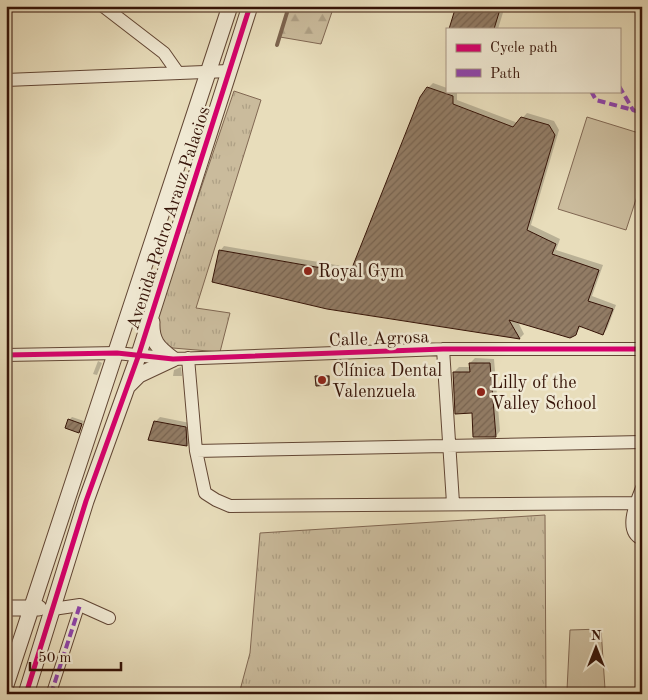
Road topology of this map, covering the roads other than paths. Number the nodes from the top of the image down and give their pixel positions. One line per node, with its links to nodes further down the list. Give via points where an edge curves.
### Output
1 (104, 6): 6 (street, via 164,53)
2 (230, 6): 5 (street, Avenida Pedro Arauz Palacios)
3 (250, 6): 4 (street, Avenida Pedro Arauz Palacios)
4 (229, 71): 5 (street); 8 (street, Avenida Pedro Arauz Palacios)
5 (208, 72): 6 (street); 11 (street, Avenida Pedro Arauz Palacios)
6 (178, 73): 7 (street)
7 (6, 80)
8 (152, 313): 13 (street, Avenida Pedro Arauz Palacios); 14 (street, via 155,344)
9 (443, 349): 10 (street, Calle Agrosa); 14 (street, Calle Agrosa); 17 (street)
10 (642, 349)
11 (117, 353): 12 (street, Calle Agrosa); 13 (street, Calle Agrosa); 20 (street, Avenida Pedro Arauz Palacios)
12 (6, 355)
13 (138, 357): 14 (street, Calle Agrosa); 15 (street, Avenida Pedro Arauz Palacios)
14 (180, 358): 15 (street, via 138,375); 18 (street)
15 (127, 387): 21 (street, Avenida Pedro Arauz Palacios)
16 (642, 442): 17 (street)
17 (450, 447): 18 (street); 22 (street)
18 (196, 451): 22 (street, via 205,493 230,506)
19 (642, 488): 23 (street)
20 (68, 494): 21 (street); 27 (street, Avenida Pedro Arauz Palacios)
21 (86, 501): 28 (street, Avenida Pedro Arauz Palacios)
22 (453, 503): 23 (street)
23 (636, 503): 24 (street, via 633,531)
24 (642, 538)
25 (80, 605): 28 (street); 29 (street); 32 (street)
26 (6, 608): 27 (street)
27 (30, 608): 28 (street); 30 (street, Avenida Pedro Arauz Palacios)
28 (53, 609): 31 (street, Avenida Pedro Arauz Palacios)
29 (109, 618)
30 (6, 685)
31 (26, 694)
32 (51, 694)

